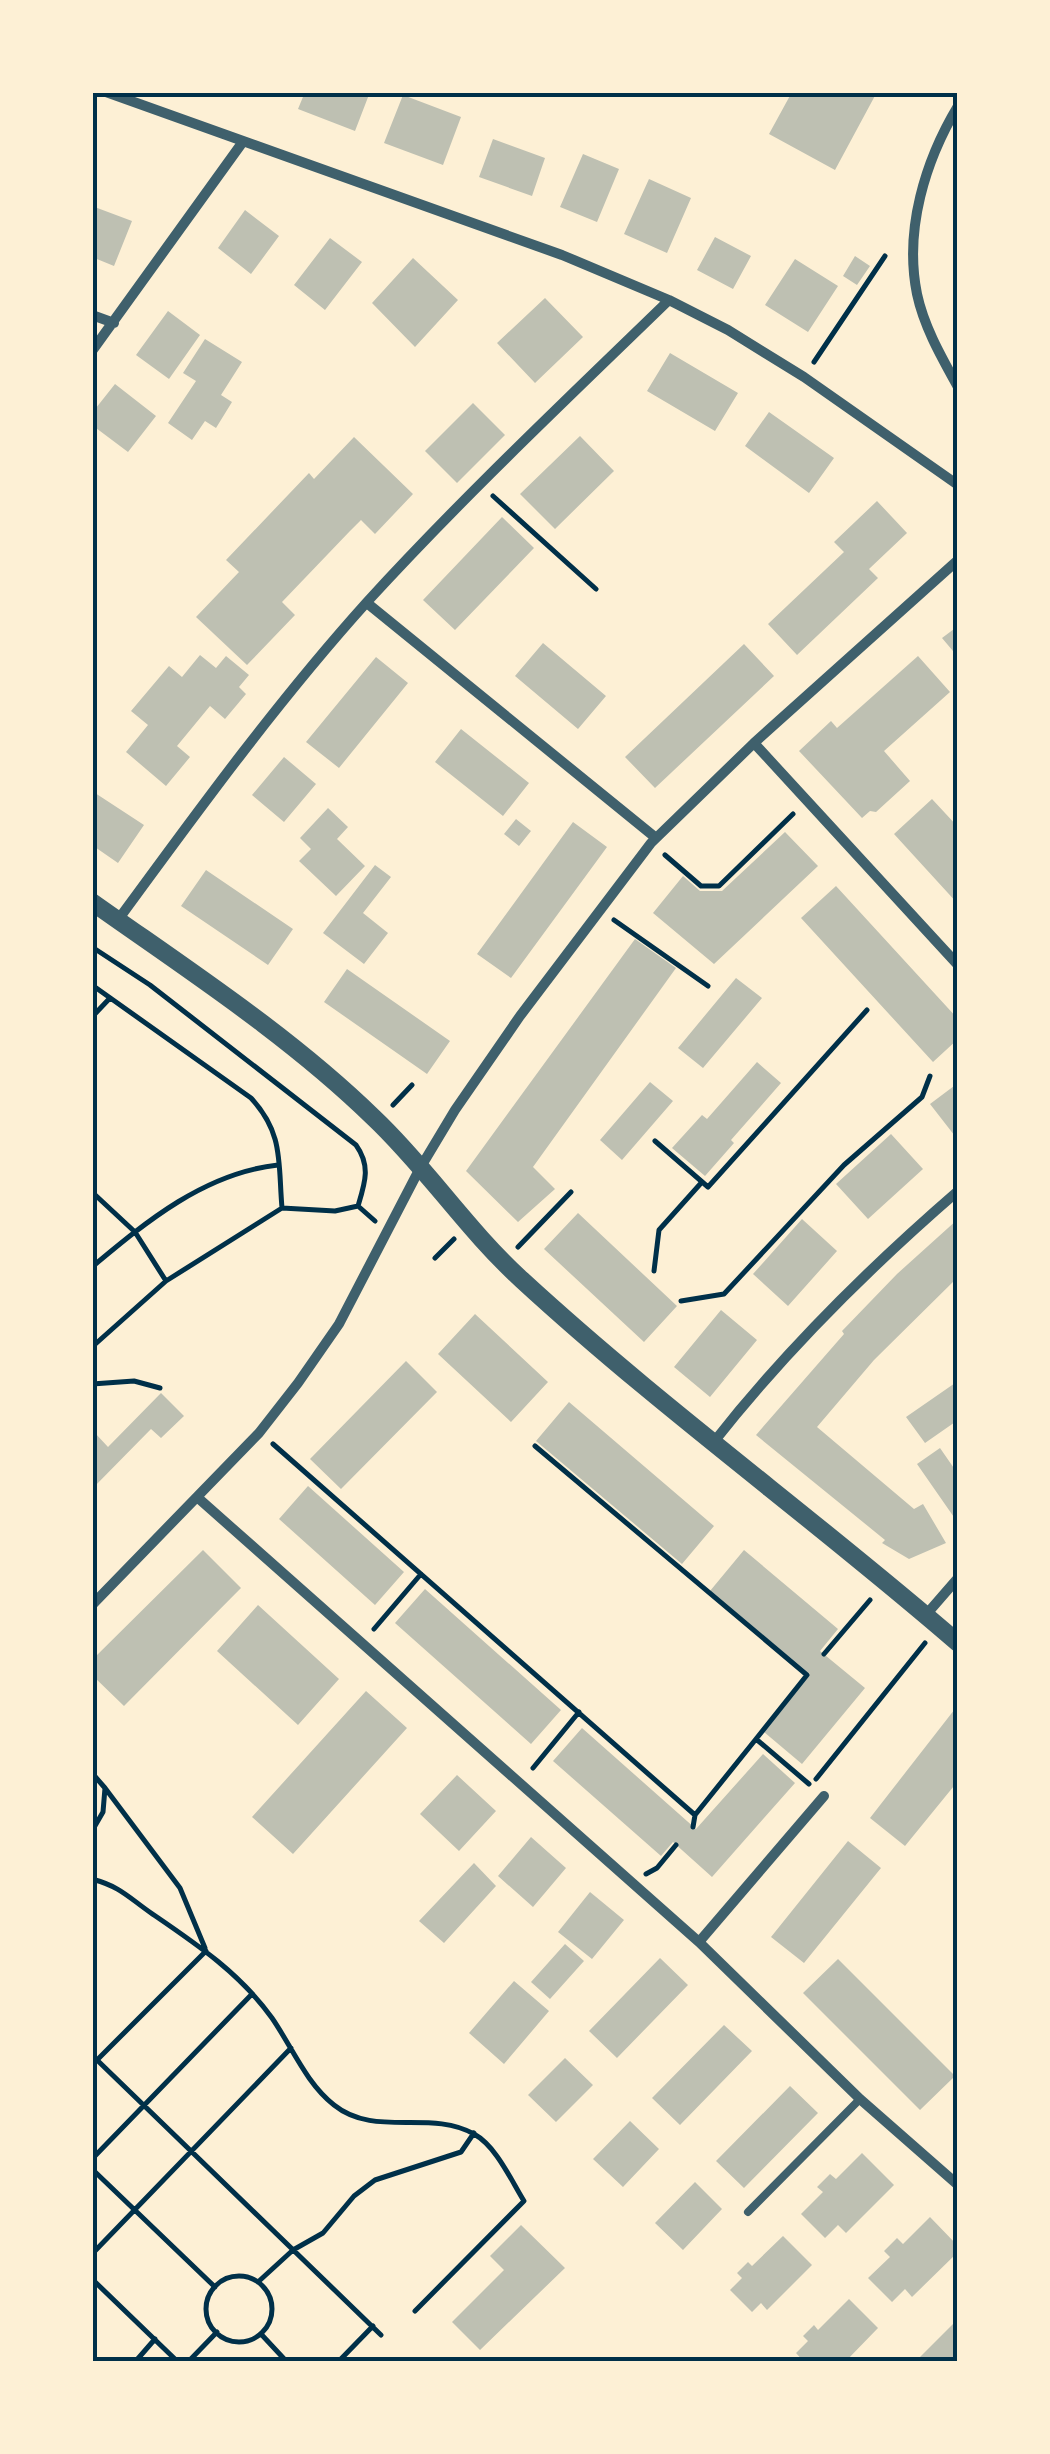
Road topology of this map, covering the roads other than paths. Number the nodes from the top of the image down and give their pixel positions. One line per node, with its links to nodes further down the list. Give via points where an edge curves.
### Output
1 (106, 92): 3 (street)
2 (958, 106): 8 (street, via 925,180 913,259 919,302)
3 (242, 143): 4 (street, via 562,255); 6 (street)
4 (669, 300): 9 (street, via 804,376); 11 (street)
5 (92, 314): 6 (street)
6 (114, 323): 7 (street)
7 (92, 352)
8 (958, 387)
9 (958, 485)
10 (958, 560): 12 (street)
11 (367, 603): 13 (street); 15 (street, via 274,713)
12 (754, 742): 13 (street); 16 (street)
13 (654, 840): 17 (street, via 520,1016)
14 (92, 902): 15 (street)
15 (118, 920): 17 (street, via 328,1077)
16 (958, 965)
17 (420, 1170): 19 (street, via 504,1262); 20 (street, via 329,1340 259,1432)
18 (958, 1191): 19 (street, via 824,1315)
19 (714, 1442): 23 (street)
20 (197, 1497): 22 (street); 26 (street)
21 (958, 1578): 23 (street)
22 (92, 1605)
23 (932, 1621): 24 (street)
24 (958, 1643)
25 (824, 1796): 26 (street)
26 (699, 1942): 27 (street)
27 (860, 2099): 28 (street); 29 (lane)
28 (958, 2185)
29 (748, 2212)

